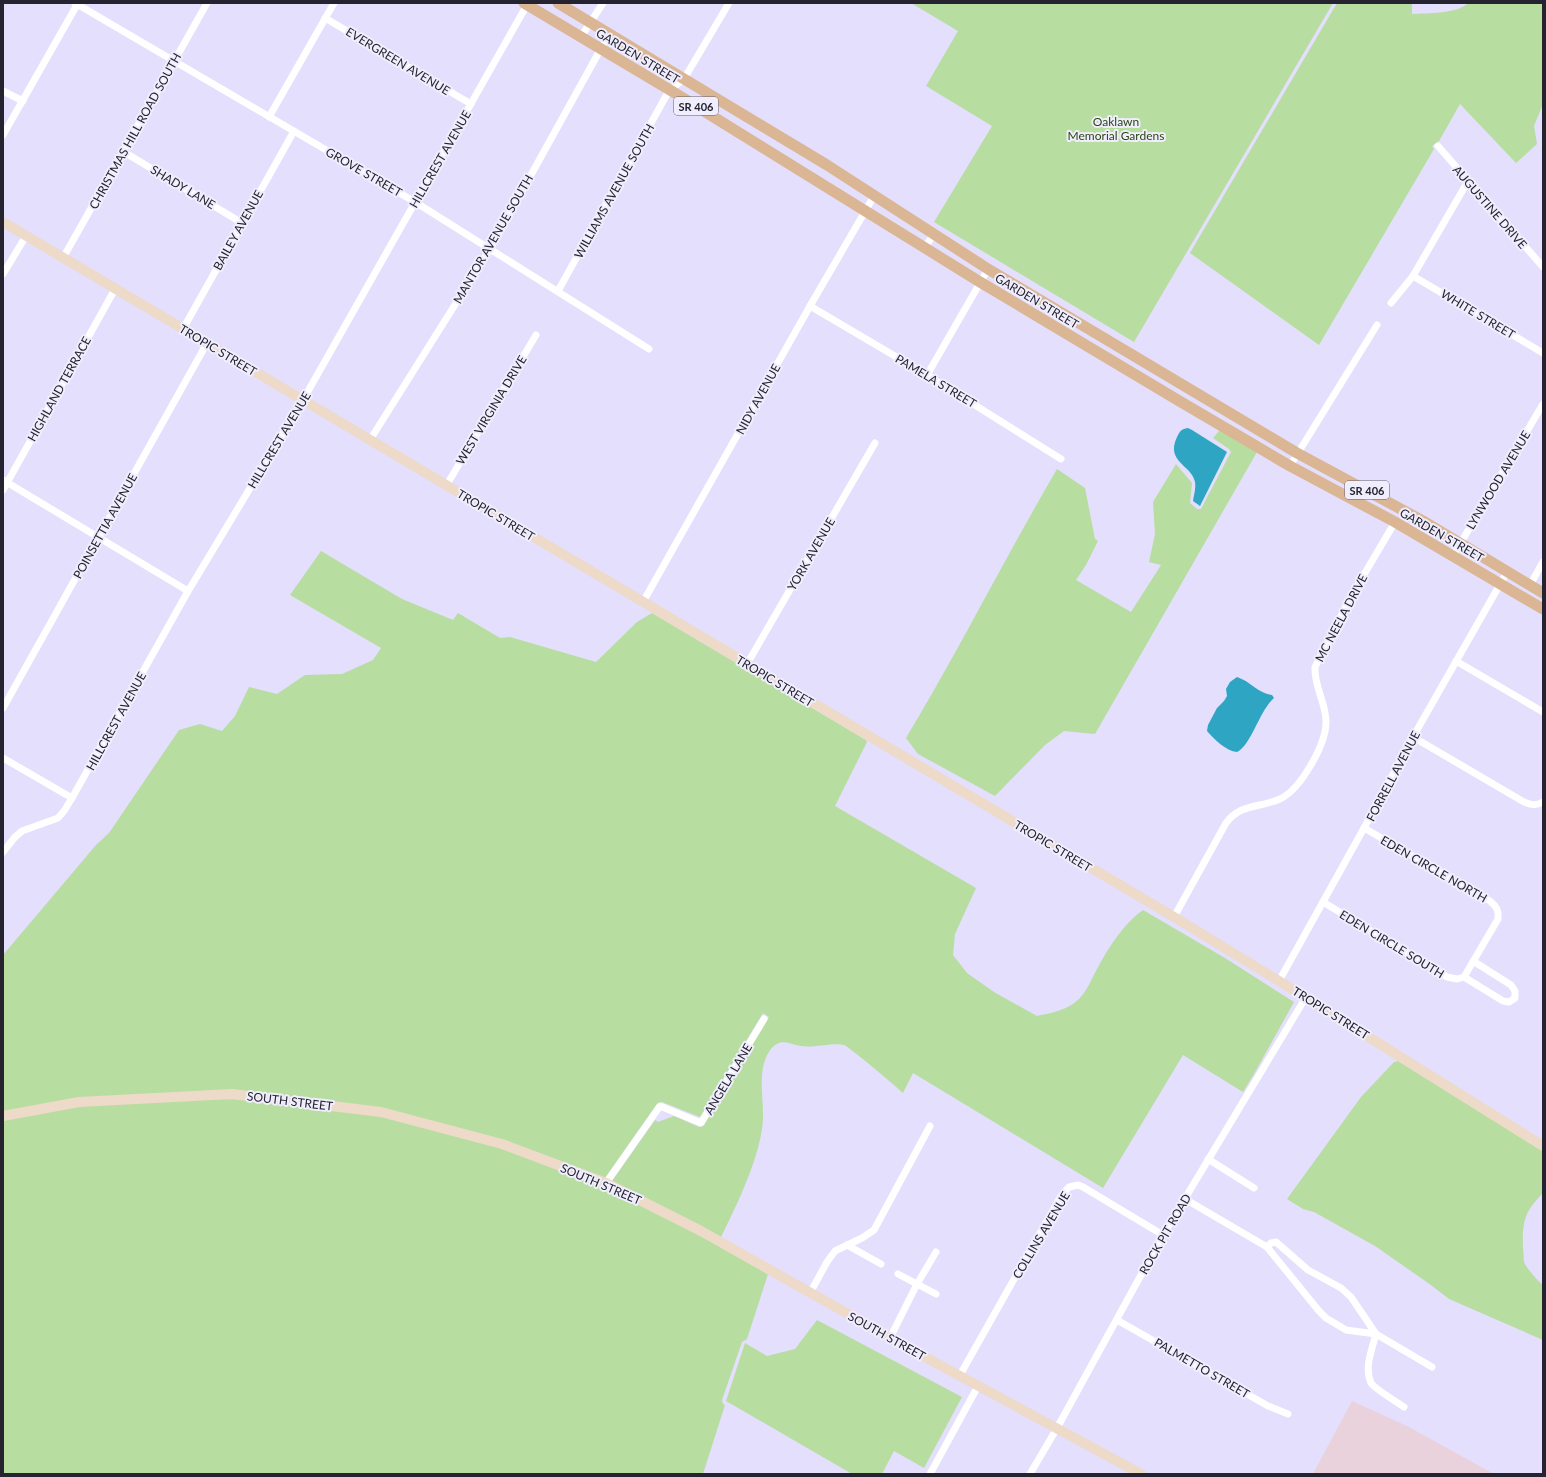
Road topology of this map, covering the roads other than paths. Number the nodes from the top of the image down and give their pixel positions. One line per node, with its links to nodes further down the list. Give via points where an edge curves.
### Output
1 (77, 3): 13 (street, GROVE STREET); 17 (street)
2 (207, 3): 13 (street, CHRISTMAS HILL ROAD SOUTH)
3 (334, 3): 8 (street)
4 (558, 3): 9 (main road, GARDEN STREET / SR 406)
5 (603, 3): 9 (street)
6 (729, 3): 14 (street)
7 (527, 4): 11 (main road, GARDEN STREET / SR 406); 18 (street, HILLCREST AVENUE)
8 (326, 18): 18 (street, EVERGREEN AVENUE); 20 (street)
9 (590, 23): 10 (main road, GARDEN STREET / SR 406); 11 (street)
10 (609, 34): 12 (street, MANTOR AVENUE SOUTH); 14 (main road, GARDEN STREET / SR 406)
11 (581, 37): 12 (main road, GARDEN STREET / SR 406)
12 (601, 49): 16 (main road, GARDEN STREET / SR 406); 35 (street, MANTOR AVENUE SOUTH)
13 (174, 61): 20 (street, GROVE STREET); 25 (street, CHRISTMAS HILL ROAD SOUTH)
14 (684, 78): 16 (street); 19 (main road, GARDEN STREET / SR 406)
15 (3, 90): 17 (street)
16 (670, 90): 22 (main road, GARDEN STREET / SR 406); 43 (street, WILLIAMS AVENUE SOUTH)
17 (23, 101): 23 (street)
18 (471, 104): 28 (street, HILLCREST AVENUE)
19 (743, 114): 22 (main road, via 744,127); 27 (main road, GARDEN STREET / SR 406)
20 (270, 117): 21 (street, GROVE STREET)
21 (294, 131): 28 (street, GROVE STREET); 31 (street, BAILEY AVENUE)
22 (740, 134): 29 (main road, GARDEN STREET / SR 406)
23 (3, 135)
24 (1438, 146): 26 (street, AUGUSTINE DRIVE)
25 (124, 152): 31 (street, SHADY LANE); 36 (street, CHRISTMAS HILL ROAD SOUTH)
26 (1468, 181): 37 (street, AUGUSTINE DRIVE); 40 (street)
27 (874, 196): 29 (street, NIDY AVENUE); 32 (main road, GARDEN STREET / SR 406)
28 (415, 202): 35 (street, GROVE STREET); 56 (street, HILLCREST AVENUE)
29 (866, 210): 34 (main road, GARDEN STREET / SR 406); 45 (street, NIDY AVENUE)
30 (3, 222): 33 (street, TROPIC STREET)
31 (242, 223): 48 (street, BAILEY AVENUE)
32 (934, 234): 34 (street); 38 (main road, GARDEN STREET / SR 406)
33 (26, 236): 36 (street, TROPIC STREET); 39 (street)
34 (925, 247): 41 (main road, GARDEN STREET / SR 406)
35 (490, 249): 43 (street, GROVE STREET); 59 (street, MANTOR AVENUE SOUTH)
36 (63, 258): 42 (street, TROPIC STREET)
37 (1543, 267)
38 (988, 269): 41 (street); 46 (main road, GARDEN STREET / SR 406)
39 (3, 274)
40 (1413, 276): 44 (street); 53 (street, WHITE STREET)
41 (980, 282): 49 (main road, GARDEN STREET / SR 406); 54 (street)
42 (114, 289): 48 (street, TROPIC STREET); 64 (street, HIGHLAND TERRACE)
43 (558, 291): 52 (street, GROVE STREET)
44 (1391, 303)
45 (810, 306): 54 (street, PAMELA STREET); 77 (street, NIDY AVENUE)
46 (1068, 317): 49 (street); 55 (main road, GARDEN STREET / SR 406)
47 (1377, 325): 61 (street)
48 (183, 329): 51 (street, TROPIC STREET)
49 (1060, 330): 57 (main road, GARDEN STREET / SR 406)
50 (536, 335): 65 (street, WEST VIRGINIA DRIVE)
51 (207, 343): 56 (street, TROPIC STREET); 68 (street, POINSETTIA AVENUE)
52 (649, 348)
53 (1543, 353)
54 (927, 375): 62 (street, PAMELA STREET)
55 (1189, 388): 57 (street); 61 (main road, GARDEN STREET / SR 406)
56 (303, 400): 59 (street, TROPIC STREET); 75 (street, HILLCREST AVENUE)
57 (1181, 402): 63 (main road, GARDEN STREET / SR 406)
58 (1543, 404): 69 (street, LYNWOOD AVENUE)
59 (370, 440): 65 (street, TROPIC STREET)
60 (875, 443): 80 (street, YORK AVENUE)
61 (1298, 453): 63 (street); 69 (main road, GARDEN STREET / SR 406)
62 (1061, 458)
63 (1290, 466): 67 (main road, GARDEN STREET / SR 406)
64 (5, 482): 66 (street, HIGHLAND TERRACE); 68 (street)
65 (446, 486): 77 (street, TROPIC STREET)
66 (3, 490)
67 (1395, 522): 70 (main road, GARDEN STREET / SR 406); 90 (street, MC NEELA DRIVE, via 1352,594 1316,666 1314,677 1326,720 1323,740 1310,766 1298,784 1281,798 1244,808 1231,817)
68 (98, 536): 75 (street); 81 (street, POINSETTIA AVENUE)
69 (1461, 543): 70 (street, LYNWOOD AVENUE); 72 (main road, GARDEN STREET / SR 406)
70 (1452, 556): 73 (main road, GARDEN STREET / SR 406)
71 (1543, 562): 74 (street)
72 (1507, 572): 73 (street, FORRELL AVENUE); 74 (main road, GARDEN STREET / SR 406)
73 (1500, 584): 78 (main road, GARDEN STREET / SR 406); 79 (street, FORRELL AVENUE)
74 (1530, 585): 76 (main road, GARDEN STREET / SR 406)
75 (188, 591): 85 (street, HILLCREST AVENUE)
76 (1543, 593)
77 (642, 602): 80 (street, TROPIC STREET)
78 (1543, 610)
79 (1456, 661): 82 (street); 83 (street, FORRELL AVENUE)
80 (747, 664): 90 (street, TROPIC STREET)
81 (3, 708)
82 (1543, 712)
83 (1413, 737): 86 (street, via 1530,805); 87 (street, FORRELL AVENUE)
84 (3, 758): 85 (street)
85 (72, 798): 88 (street, HILLCREST AVENUE, via 58,818 22,832)
86 (1543, 802)
87 (1364, 828): 89 (street, FORRELL AVENUE); 91 (street, EDEN CIRCLE NORTH, via 1496,906 1498,919)
88 (3, 852)
89 (1323, 902): 92 (street, EDEN CIRCLE SOUTH, via 1447,977); 93 (street, FORRELL AVENUE)
90 (1174, 917): 93 (street, TROPIC STREET)
91 (1473, 961): 92 (street, EDEN CIRCLE NORTH); 92 (street, via 1511,985 1515,991 1514,998 1509,1002 1503,1001)
92 (1464, 977)
93 (1279, 981): 94 (street, TROPIC STREET)
94 (1306, 997): 98 (street, TROPIC STREET); 99 (street, ROCK PIT ROAD)
95 (764, 1019): 100 (street, ANGELA LANE, via 701,1123 660,1106)
96 (3, 1116): 100 (street, SOUTH STREET, via 78,1102 232,1094 381,1112 502,1144)
97 (930, 1126): 104 (street, via 874,1230)
98 (1543, 1146)
99 (1208, 1160): 101 (street); 102 (street, ROCK PIT ROAD)
100 (606, 1183): 110 (street, SOUTH STREET, via 701,1231)
101 (1254, 1188)
102 (1185, 1199): 103 (street, ROCK PIT ROAD); 105 (street)
103 (1162, 1235): 112 (street, ROCK PIT ROAD); 116 (street, COLLINS AVENUE, via 1083,1187 1069,1187)
104 (846, 1245): 107 (street); 110 (street, via 835,1251)
105 (1267, 1246): 113 (street, via 1326,1318 1346,1330); 113 (street, via 1276,1242 1308,1270 1341,1288 1351,1297)
106 (936, 1252): 109 (street)
107 (881, 1264)
108 (898, 1274): 109 (street)
109 (917, 1284): 111 (street); 114 (street)
110 (810, 1293): 114 (street, SOUTH STREET)
111 (936, 1294)
112 (1117, 1320): 119 (street, PALMETTO STREET, via 1268,1406); 120 (street, ROCK PIT ROAD)
113 (1376, 1334): 115 (street); 118 (street, via 1368,1363 1372,1384)
114 (890, 1338): 116 (street, SOUTH STREET)
115 (1432, 1367)
116 (960, 1375): 117 (street, SOUTH STREET)
117 (978, 1386): 120 (street, SOUTH STREET); 122 (street)
118 (1404, 1407)
119 (1288, 1414)
120 (1057, 1428): 121 (street, SOUTH STREET); 123 (street, ROCK PIT ROAD)
121 (1128, 1471): 124 (street, SOUTH STREET)
122 (930, 1474)
123 (1030, 1474)
124 (1141, 1474)

